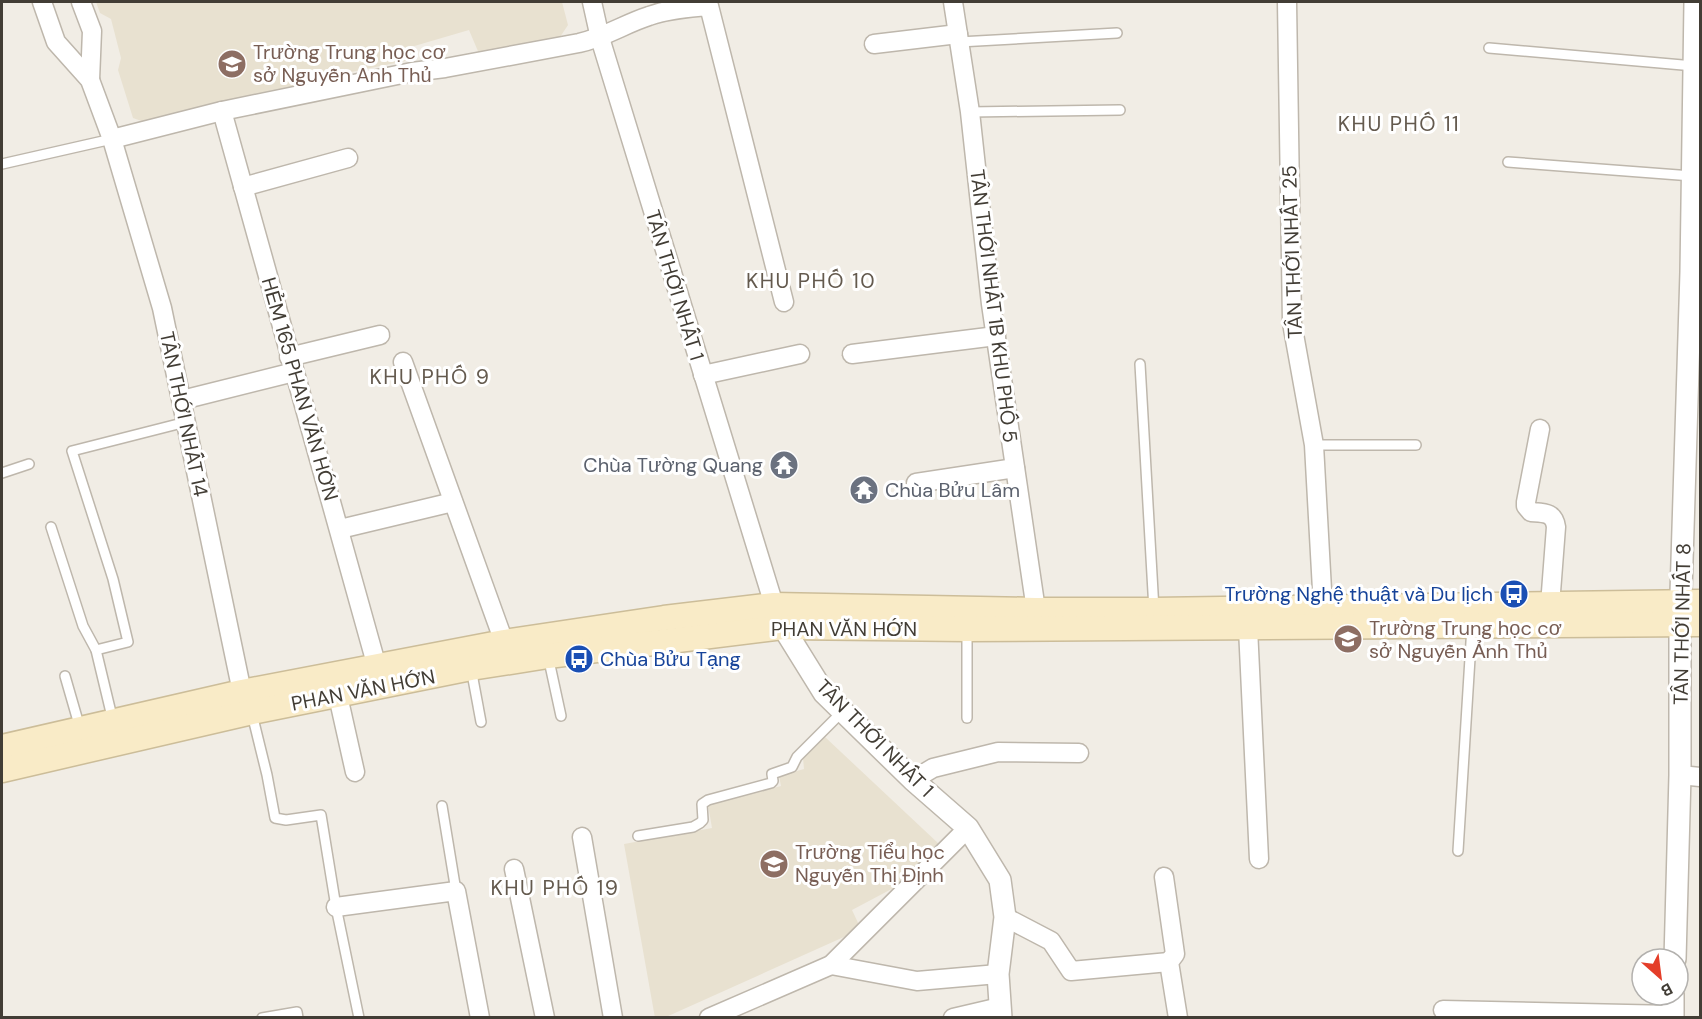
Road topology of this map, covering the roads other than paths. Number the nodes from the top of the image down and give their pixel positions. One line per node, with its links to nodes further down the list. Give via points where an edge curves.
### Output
1 (42, 2): 13 (street, via 56,42)
2 (81, 2): 13 (street, via 92,31)
3 (592, 2): 8 (street, TÂN THỚI NHẤT 1)
4 (953, 2): 9 (street, TÂN THỚI NHẤT 1B KHU PHỐ 5)
5 (1287, 2): 36 (street, TÂN THỚI NHẤT 25, via 1292,323)
6 (1695, 2): 12 (street, TÂN THỚI NHẤT 8)
7 (1117, 33): 9 (lane)
8 (600, 38): 15 (street); 24 (street, via 649,16 709,6); 32 (street, TÂN THỚI NHẤT 1)
9 (958, 38): 10 (street); 16 (street, TÂN THỚI NHẤT 1B KHU PHỐ 5)
10 (874, 44)
11 (1489, 48): 12 (lane)
12 (1694, 66): 21 (street, TÂN THỚI NHẤT 8)
13 (90, 80): 17 (street, TÂN THỚI NHẤT 14)
14 (1120, 110): 16 (lane)
15 (222, 111): 17 (street); 22 (street, HẺM 165 PHAN VĂN HỚN)
16 (970, 112): 26 (street, TÂN THỚI NHẤT 1B KHU PHỐ 5)
17 (112, 139): 20 (lane); 33 (street, TÂN THỚI NHẤT 14, via 162,308)
18 (348, 158): 22 (street)
19 (1508, 162): 21 (lane)
20 (2, 164)
21 (1692, 176): 23 (street, TÂN THỚI NHẤT 8)
22 (243, 187): 30 (street, HẺM 165 PHAN VĂN HỚN)
23 (1696, 272): 50 (street, TÂN THỚI NHẤT 8)
24 (784, 302)
25 (380, 335): 30 (street)
26 (996, 336): 28 (street); 39 (street, TÂN THỚI NHẤT 1B KHU PHỐ 5)
27 (800, 354): 32 (street)
28 (852, 354)
29 (402, 362): 42 (street)
30 (292, 364): 33 (street); 44 (street, HẺM 165 PHAN VĂN HỚN)
31 (1140, 364): 49 (lane)
32 (703, 375): 45 (street, TÂN THỚI NHẤT 1)
33 (182, 400): 34 (street, TÂN THỚI NHẤT 14)
34 (186, 422): 56 (lane, via 72,451 114,579 128,642); 62 (street, TÂN THỚI NHẤT 14)
35 (1540, 429): 46 (street, via 1526,506 1531,512 1549,514 1556,527)
36 (1314, 445): 37 (lane); 47 (street, TÂN THỚI NHẤT 25)
37 (1416, 445)
38 (29, 464): 40 (lane)
39 (1015, 468): 41 (street); 48 (street, TÂN THỚI NHẤT 1B KHU PHỐ 5)
40 (2, 473)
41 (916, 483)
42 (453, 502): 44 (street); 55 (street)
43 (51, 527): 56 (lane, via 83,627)
44 (340, 529): 58 (street, HẺM 165 PHAN VĂN HỚN)
45 (774, 605): 48 (main road, PHAN VĂN HỚN); 52 (street, TÂN THỚI NHẤT 1); 55 (main road, PHAN VĂN HỚN)
46 (1550, 605): 47 (main road, PHAN VĂN HỚN); 50 (main road, PHAN VĂN HỚN)
47 (1323, 608): 49 (main road, PHAN VĂN HỚN)
48 (1036, 610): 49 (main road, PHAN VĂN HỚN)
49 (1154, 610)
50 (1691, 613): 51 (main road, PHAN VĂN HỚN); 73 (street, TÂN THỚI NHẤT 8)
51 (1472, 626): 53 (main road, PHAN VĂN HỚN); 79 (lane)
52 (783, 627): 54 (main road, PHAN VĂN HỚN); 57 (main road, PHAN VĂN HỚN); 63 (street, TÂN THỚI NHẤT 1, via 824,693)
53 (1248, 628): 54 (main road, PHAN VĂN HỚN); 80 (street)
54 (967, 629): 65 (lane)
55 (504, 642): 58 (main road, PHAN VĂN HỚN)
56 (96, 650): 66 (lane)
57 (548, 656): 59 (main road, PHAN VĂN HỚN); 64 (lane)
58 (377, 667): 62 (main road, PHAN VĂN HỚN)
59 (471, 668): 61 (main road, PHAN VĂN HỚN); 67 (lane)
60 (65, 676): 68 (lane)
61 (338, 696): 62 (main road, PHAN VĂN HỚN); 72 (street)
62 (247, 702): 66 (main road, PHAN VĂN HỚN); 71 (main road, PHAN VĂN HỚN); 84 (lane, via 275,818 321,815)
63 (843, 711): 74 (street, TÂN THỚI NHẤT 1); 77 (lane, via 797,757 792,767 772,774 771,783 708,800 702,804 703,820 693,826)
64 (561, 716)
65 (967, 718)
66 (113, 721): 68 (main road, PHAN VĂN HỚN)
67 (481, 722)
68 (80, 728): 69 (main road, PHAN VĂN HỚN)
69 (2, 747)
70 (1079, 753): 74 (street, via 998,752 933,768)
71 (2, 770)
72 (355, 772)
73 (1690, 776): 86 (street, TÂN THỚI NHẤT 8)
74 (912, 780): 76 (street, TÂN THỚI NHẤT 1)
75 (442, 806): 83 (lane)
76 (968, 828): 85 (street, TÂN THỚI NHẤT 1, via 1000,880); 88 (street)
77 (638, 836)
78 (582, 837): 99 (street)
79 (1458, 851)
80 (1259, 859)
81 (514, 869): 98 (street)
82 (1164, 877): 87 (street, via 1175,954)
83 (456, 891): 84 (street); 97 (street)
84 (336, 907): 96 (lane)
85 (1005, 916): 87 (street, via 1051,941 1071,971); 89 (street, TÂN THỚI NHẤT 1)
86 (1675, 947)
87 (1169, 962): 102 (street)
88 (831, 965): 89 (street, via 917,981); 91 (street)
89 (998, 974): 93 (street, TÂN THỚI NHẤT 1)
90 (1673, 1009): 92 (street)
91 (745, 1010): 100 (street)
92 (1443, 1010)
93 (1000, 1012): 101 (street)
94 (262, 1017): 95 (lane, via 297,1012)
95 (298, 1017)
96 (359, 1017)
97 (480, 1017)
98 (545, 1017)
99 (613, 1017)
100 (709, 1017)
101 (952, 1017)
102 (1178, 1017)

